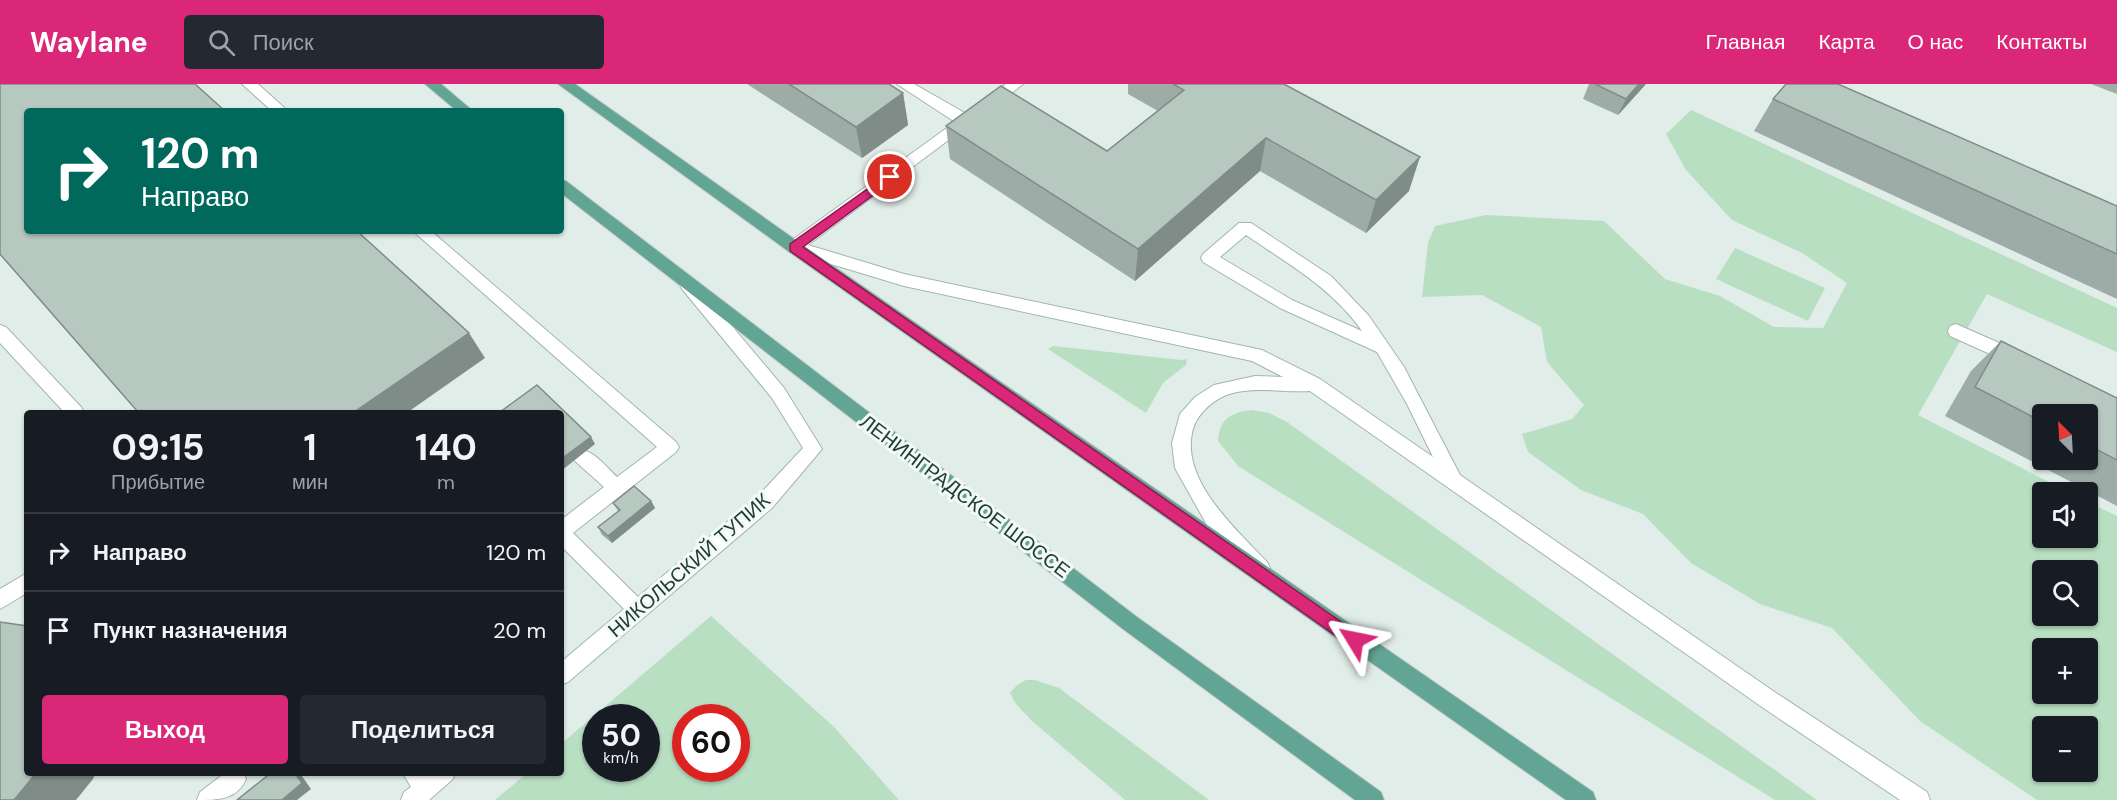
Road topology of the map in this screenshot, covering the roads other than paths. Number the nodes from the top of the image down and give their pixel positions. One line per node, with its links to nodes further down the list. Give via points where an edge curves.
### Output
1 (249, 84): 6 (street)
2 (432, 84): 7 (main road)
3 (565, 84): 11 (main road)
4 (904, 84): 8 (street)
5 (1016, 84): 8 (street)
6 (277, 108)
7 (462, 108)
8 (965, 122): 11 (street)
9 (564, 187): 12 (main road, ЛЕНИНГРАДСКОЕ ШОССЕ)
10 (424, 234): 21 (street, via 670,447)
11 (794, 247): 17 (street, via 904,280 1256,355); 25 (main road)
12 (687, 284): 27 (street, НИКОЛЬСКИЙ ТУПИК, via 778,393 813,449 765,502); 33 (main road, ЛЕНИНГРАДСКОЕ ШОССЕ, via 1131,623)
13 (1956, 331): 16 (street)
14 (0, 332): 18 (street)
15 (1381, 347): 15 (street, via 1286,304 1209,258 1245,227 1326,280 1355,310); 20 (street, via 1417,403)
16 (2031, 365)
17 (1314, 384): 20 (street); 25 (street, via 1255,383 1220,390 1201,402 1186,419 1181,443 1184,468 1214,519)
18 (73, 410)
19 (580, 456): 21 (street)
20 (1453, 479): 35 (street)
21 (616, 487): 22 (street)
22 (564, 530)
23 (564, 535): 27 (street)
24 (24, 584): 26 (street)
25 (1278, 587): 34 (main road)
26 (0, 600)
27 (638, 610): 28 (street, НИКОЛЬСКИЙ ТУПИК)
28 (564, 672)
29 (233, 776): 32 (street, via 236,779)
30 (438, 776): 31 (street)
31 (417, 787)
32 (208, 800)
33 (1373, 800)
34 (1585, 800)
35 (1919, 800)

